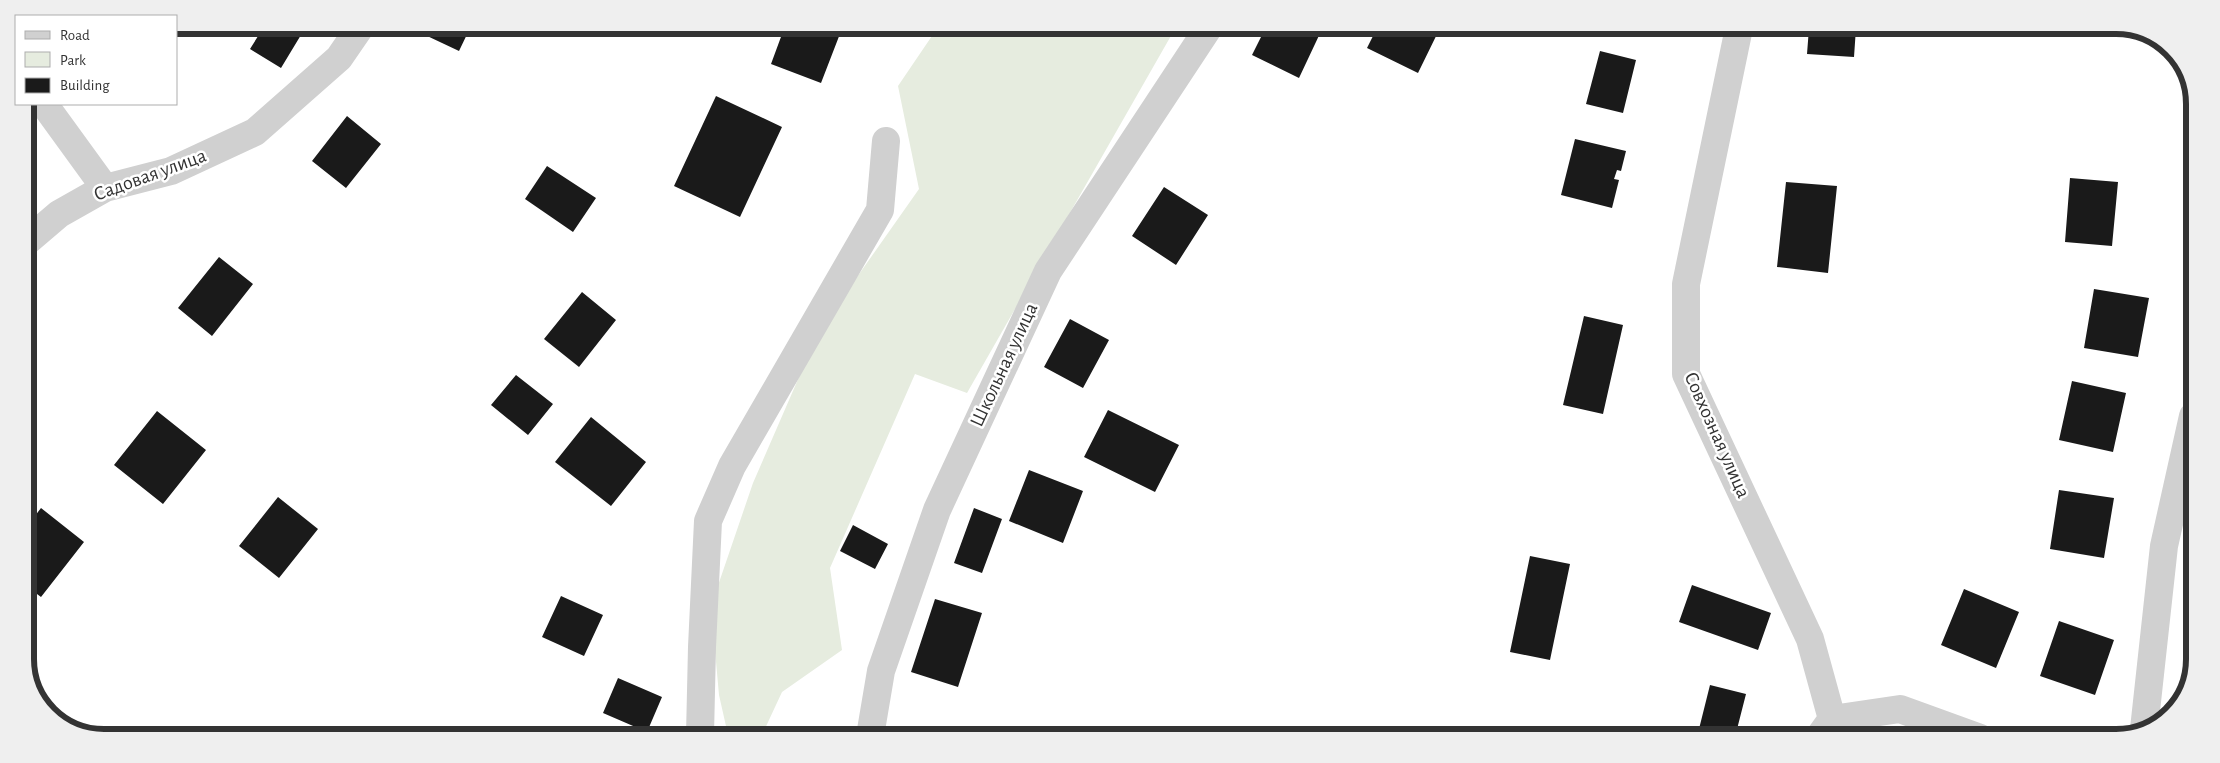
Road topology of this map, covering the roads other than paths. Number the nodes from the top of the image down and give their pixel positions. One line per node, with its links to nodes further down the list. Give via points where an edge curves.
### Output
1 (356, 34): 6 (street, Садовая улица, via 339,58 255,132 171,171)
2 (1204, 34): 12 (street, Школьная улица, via 1048,271 937,510 881,671)
3 (1738, 34): 10 (street, Совхозная улица, via 1686,284 1686,374 1810,639)
4 (45, 105): 6 (street)
5 (886, 141): 11 (street, via 880,210 732,466 708,521)
6 (105, 188): 7 (street, Садовая улица, via 59,214)
7 (34, 235)
8 (2186, 447): 9 (street, via 2164,546)
9 (2145, 723)
10 (1826, 728): 13 (street, via 1900,710)
11 (700, 729)
12 (871, 729)
13 (1954, 729)

